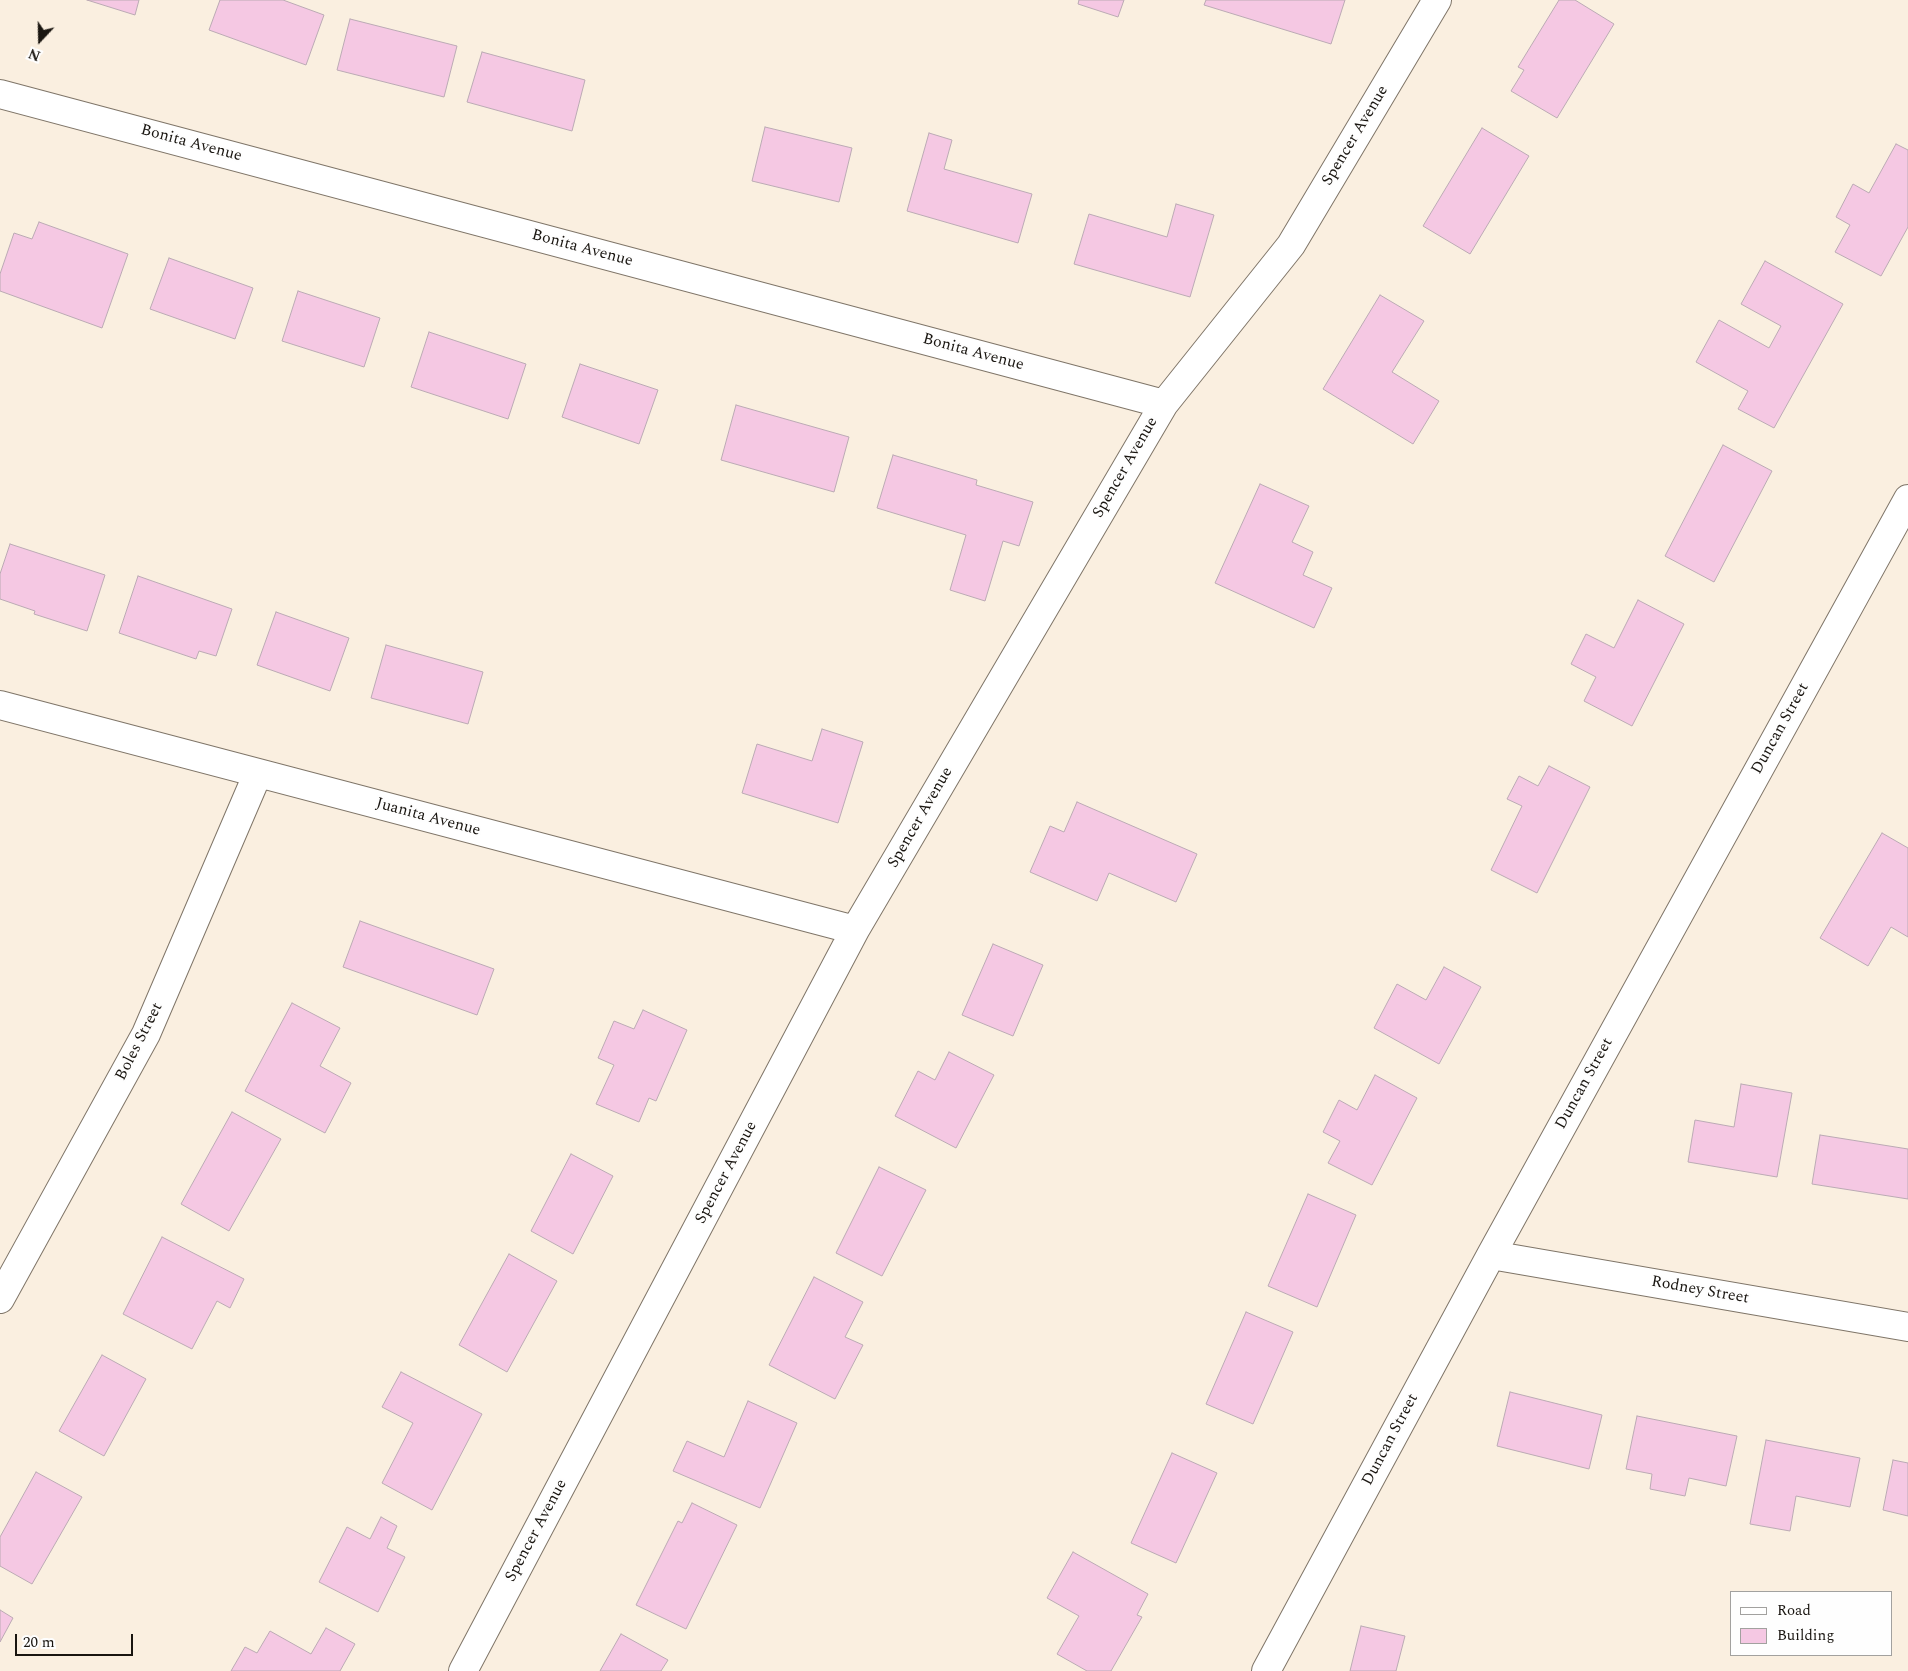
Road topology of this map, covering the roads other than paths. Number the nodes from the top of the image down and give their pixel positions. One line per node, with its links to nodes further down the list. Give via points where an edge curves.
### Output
1 (1437, 0): 3 (street, Spencer Avenue, via 1291,245)
2 (0, 94): 3 (street, Bonita Avenue)
3 (1164, 404): 7 (street, Spencer Avenue)
4 (1908, 499): 8 (street, Duncan Street)
5 (0, 706): 6 (street, Juanita Avenue)
6 (258, 773): 7 (street, Juanita Avenue); 9 (street, Boles Street, via 146,1034)
7 (856, 930): 11 (street, Spencer Avenue)
8 (1491, 1255): 10 (street, Rodney Street); 12 (street, Duncan Street)
9 (0, 1299)
10 (1908, 1326)
11 (463, 1671)
12 (1266, 1671)

